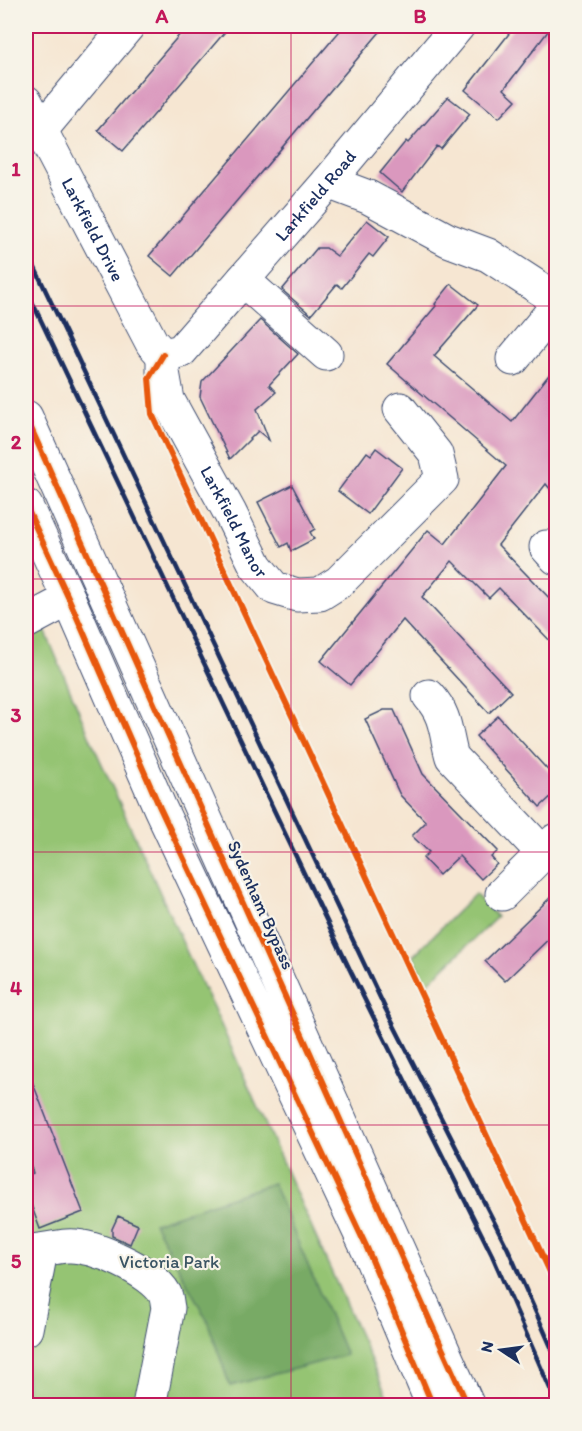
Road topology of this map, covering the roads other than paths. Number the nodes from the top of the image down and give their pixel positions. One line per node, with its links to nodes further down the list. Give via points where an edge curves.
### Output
1 (129, 26): 3 (main road)
2 (458, 26): 4 (main road, Larkfield Road)
3 (33, 116): 9 (main road, Larkfield Drive, via 153,343)
4 (328, 182): 5 (main road, Larkfield Road); 6 (main road, via 488,255)
5 (243, 280): 8 (main road); 9 (main road, Larkfield Road, via 181,351)
6 (556, 299)
7 (556, 307): 10 (main road)
8 (326, 354)
9 (163, 355): 11 (main road, Larkfield Manor, via 168,400 256,566 274,588 297,595 320,594 339,582 442,479 436,453)
10 (513, 359)
11 (400, 409)
12 (26, 417): 23 (main road, Sydenham Bypass)
13 (26, 506): 14 (main road)
14 (69, 599): 15 (main road); 22 (main road, via 159,808 367,1248)
15 (26, 622)
16 (429, 696): 17 (main road, via 439,706 446,723 452,757)
17 (550, 847): 18 (main road)
18 (502, 894)
19 (33, 1251): 20 (main road); 21 (main road, via 69,1245 108,1254 148,1277 165,1294 168,1308)
20 (26, 1329)
21 (149, 1406)
22 (433, 1406)
23 (468, 1406)

